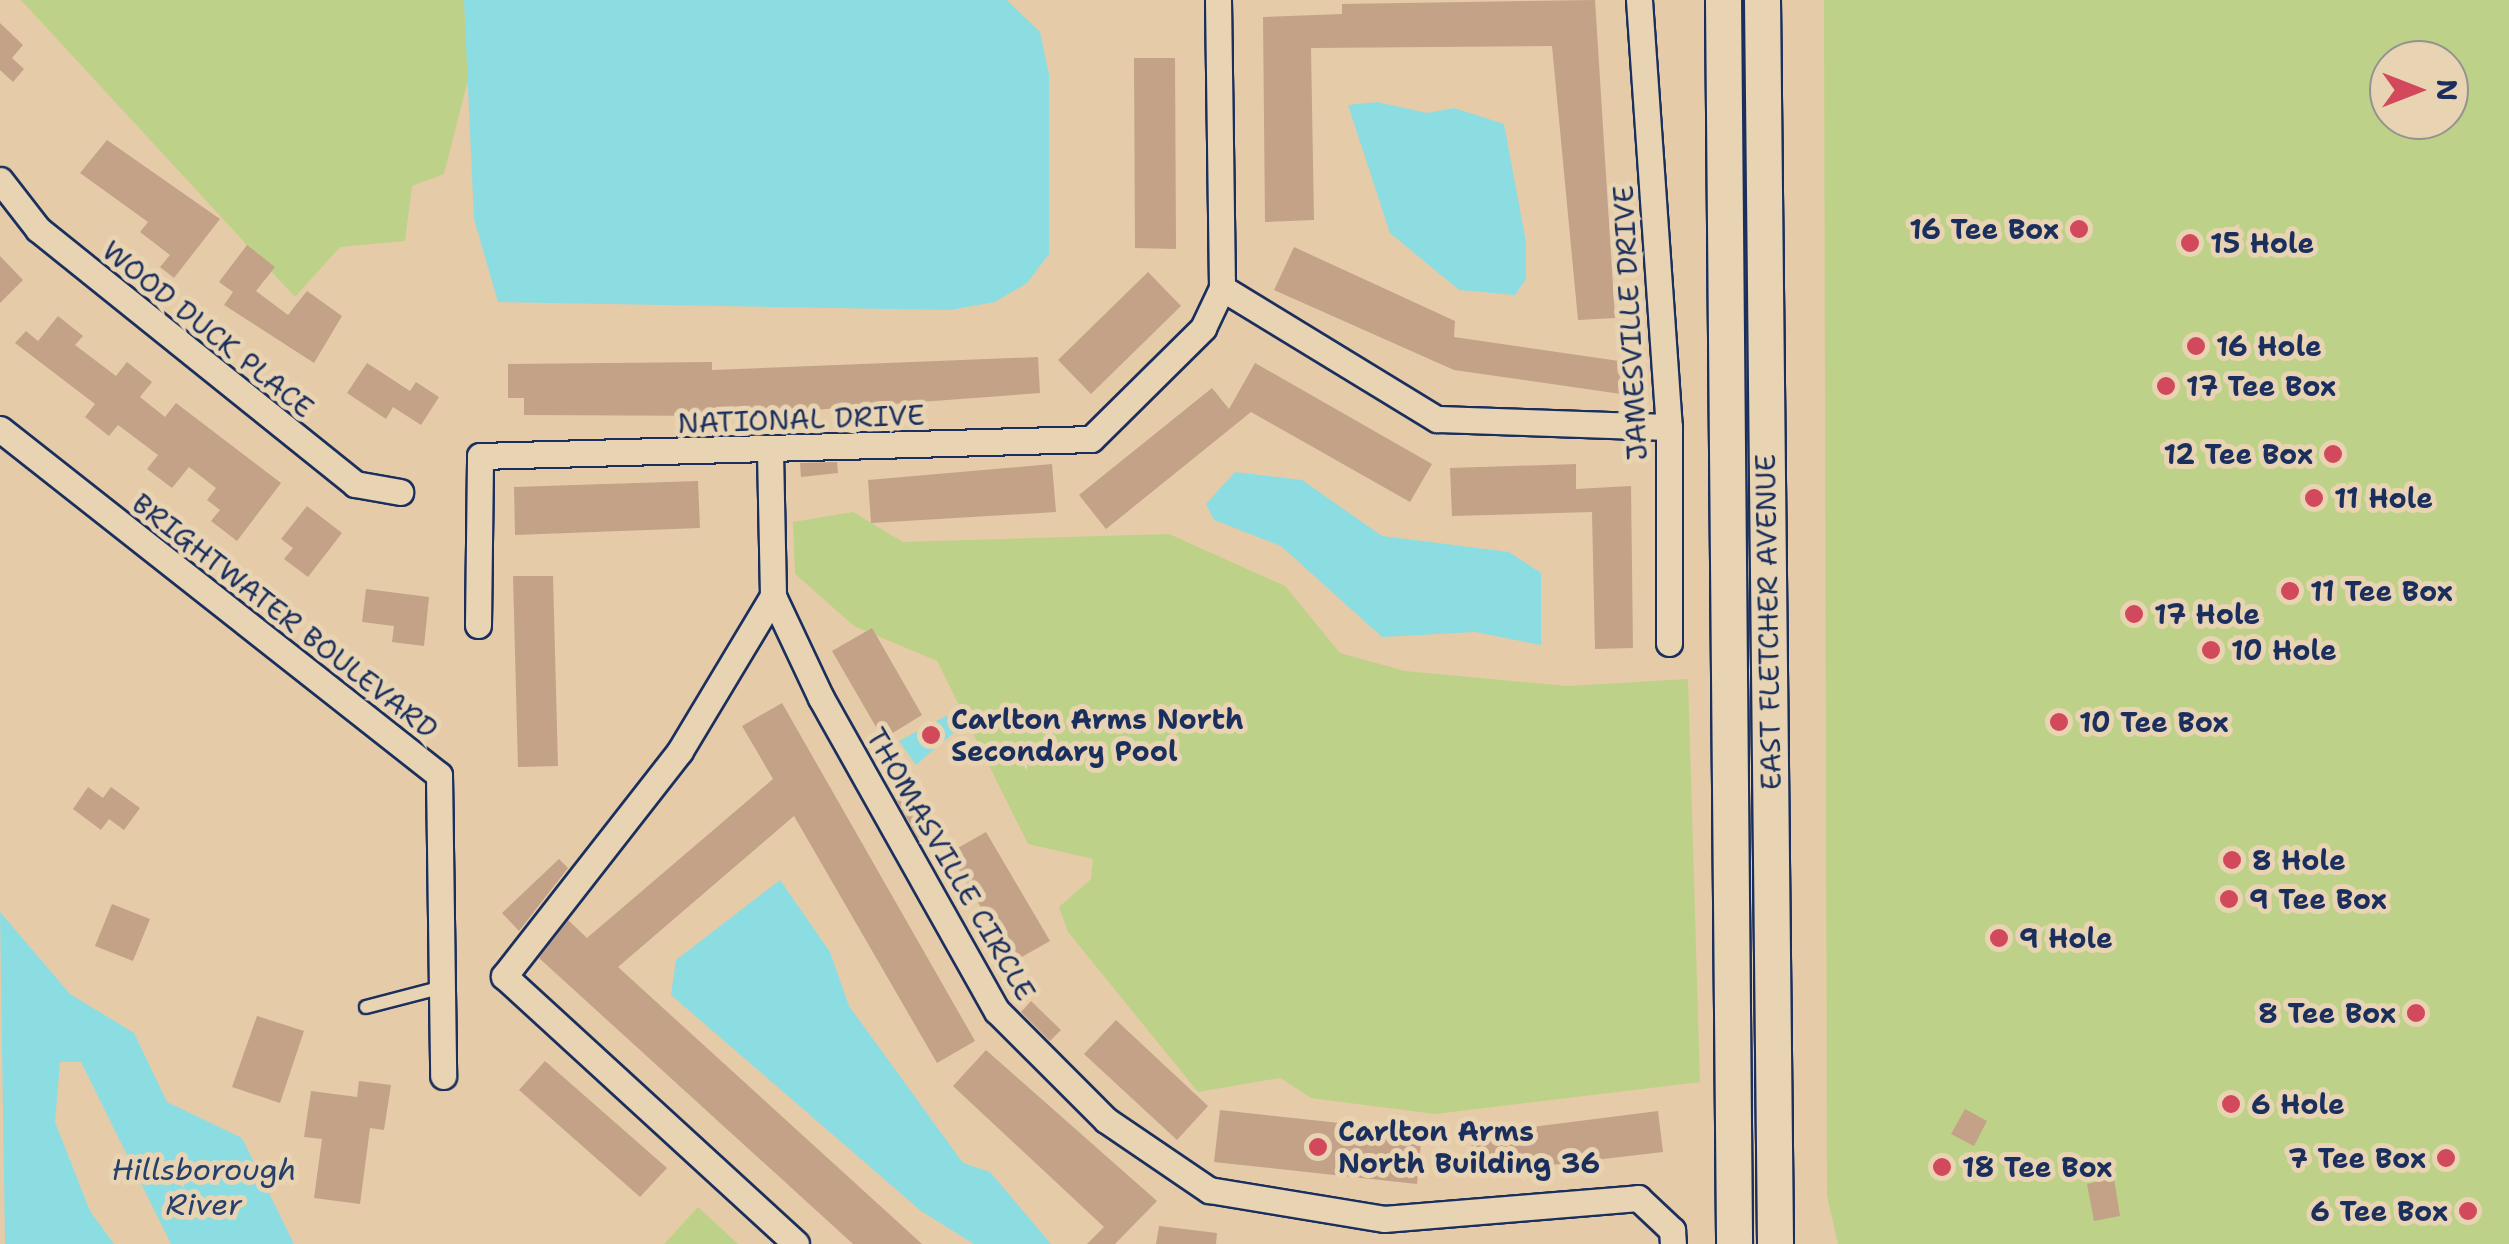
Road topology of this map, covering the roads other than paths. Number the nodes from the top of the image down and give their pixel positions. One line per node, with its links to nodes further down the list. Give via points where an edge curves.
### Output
1 (1218, 0): 6 (street)
2 (1639, 0): 7 (street, JAMESVILLE DRIVE)
3 (1723, 0): 10 (main road, EAST FLETCHER AVENUE)
4 (1762, 0): 11 (main road, EAST FLETCHER AVENUE)
5 (0, 180): 12 (street, WOOD DUCK PLACE, via 38,229 356,484)
6 (1222, 288): 7 (street, via 1438,418); 9 (street, NATIONAL DRIVE, via 1204,328 1091,439)
7 (1669, 427): 15 (street, JAMESVILLE DRIVE)
8 (0, 429): 16 (street, BRIGHTWATER BOULEVARD, via 439,776)
9 (770, 452): 13 (street, THOMASVILLE CIRCLE); 14 (street, NATIONAL DRIVE, via 480,456)
10 (1726, 490): 11 (lane); 21 (main road, EAST FLETCHER AVENUE)
11 (1767, 490): 22 (main road, EAST FLETCHER AVENUE)
12 (400, 492)
13 (773, 596): 19 (street, via 680,751 504,976); 20 (street, THOMASVILLE CIRCLE, via 996,1011 1106,1120 1210,1190 1384,1220 1638,1198 1672,1230)
14 (478, 625)
15 (1669, 643)
16 (442, 987): 17 (lane); 18 (street, BRIGHTWATER BOULEVARD)
17 (366, 1007)
18 (443, 1076)
19 (796, 1244)
20 (1672, 1244)
21 (1734, 1244)
22 (1775, 1244)

